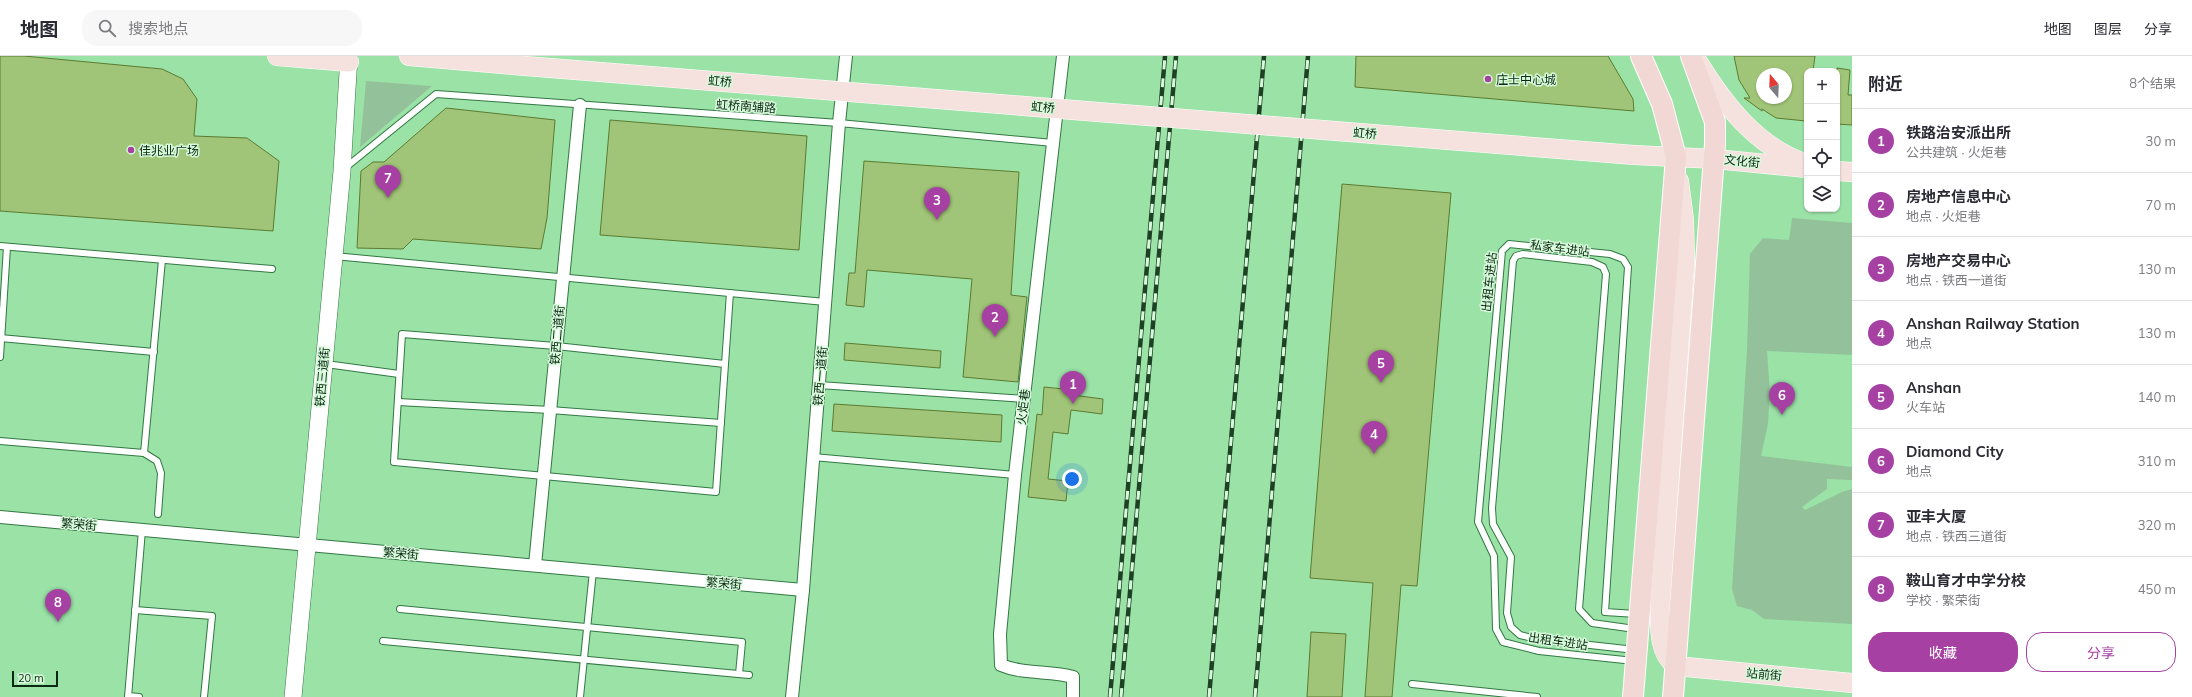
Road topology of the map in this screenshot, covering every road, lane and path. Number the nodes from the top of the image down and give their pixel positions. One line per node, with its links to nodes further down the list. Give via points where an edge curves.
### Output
1 (277, 56): 8 (main road)
2 (409, 56): 9 (main road, 虹桥)
3 (846, 56): 11 (street, 铁西一道街)
4 (1063, 56): 12 (street, 火炬巷)
5 (1641, 56): 13 (highway, via 1662,104)
6 (1691, 56): 14 (highway, via 1715,122)
7 (1695, 56): 15 (main road, via 1732,111 1766,142)
8 (349, 59): 17 (main road, 铁西三道街)
9 (491, 59): 13 (main road, 虹桥, bridge, via 513,64)
10 (580, 105): 11 (lane, 虹桥南辅路); 17 (lane, 虹桥南辅路, via 436,94); 25 (street, 铁西二道街)
11 (838, 123): 12 (lane, 虹桥南辅路); 27 (street, 铁西一道街)
12 (1053, 143): 36 (street, 火炬巷)
13 (1676, 157): 14 (main road, 文化街); 54 (highway); 59 (main road, via 1684,220 1685,262 1660,606 1660,630 1664,652 1669,661)
14 (1715, 159): 16 (main road, 文化街); 59 (highway)
15 (1804, 163)
16 (1804, 168)
17 (342, 170): 22 (main road, 铁西三道街)
18 (1840, 171): 19 (main road)
19 (1852, 172)
20 (0, 246): 21 (lane)
21 (7, 247): 23 (lane); 28 (lane)
22 (333, 256): 25 (lane); 32 (main road, 铁西三道街)
23 (162, 260): 24 (lane); 30 (lane)
24 (272, 269)
25 (563, 278): 26 (lane); 29 (street, 铁西二道街)
26 (730, 293): 27 (lane); 33 (lane)
27 (826, 302): 35 (street, 铁西一道街)
28 (1, 338): 30 (lane); 31 (lane)
29 (556, 346): 33 (lane); 34 (lane, via 402,334); 38 (street, 铁西二道街)
30 (154, 352): 41 (lane)
31 (0, 357)
32 (323, 364): 34 (lane); 48 (main road, 铁西三道街)
33 (726, 364): 39 (lane)
34 (400, 374): 37 (lane)
35 (819, 384): 36 (lane); 42 (street, 铁西一道街)
36 (1024, 399): 43 (street, 火炬巷)
37 (398, 402): 38 (lane); 44 (lane, via 394,462)
38 (550, 410): 39 (lane); 44 (street, 铁西二道街)
39 (721, 423): 44 (lane, via 716,492)
40 (0, 441): 41 (lane)
41 (144, 453): 45 (lane, via 157,461 161,473)
42 (813, 458): 43 (lane); 51 (street, 铁西一道街)
43 (1015, 475): 70 (street, 火炬巷, via 1000,634 1001,665 1015,671 1074,677)
44 (544, 476): 49 (street, 铁西二道街)
45 (158, 514)
46 (0, 517): 47 (street, 繁荣街)
47 (142, 530): 48 (street, 繁荣街); 53 (lane)
48 (307, 545): 49 (street, 繁荣街); 67 (main road, 铁西三道街)
49 (535, 566): 50 (street, 繁荣街)
50 (593, 571): 51 (street, 繁荣街); 55 (lane)
51 (803, 590): 69 (street, 铁西一道街)
52 (400, 609): 55 (lane)
53 (135, 610): 64 (lane); 66 (lane, via 212,616)
54 (1639, 622): 57 (highway); 57 (lane, 私家车进站, via 1592,623 1579,609 1606,274 1603,267 1592,262 1523,254 1516,256 1513,261 1492,508 1493,524 1511,557 1507,613 1511,627 1520,635 1536,639); 57 (lane, 出租车进站, via 1605,612 1628,267 1623,259 1610,254 1509,244 1502,251 1478,522 1494,556 1496,629 1503,642 1539,651)
55 (587, 627): 58 (lane); 60 (lane, via 742,642)
56 (383, 641): 58 (lane)
57 (1636, 655): 72 (highway)
58 (584, 661): 60 (lane); 68 (lane)
59 (1676, 666): 62 (main road, 站前街); 73 (highway)
60 (739, 674): 61 (lane)
61 (749, 675)
62 (1852, 683)
63 (1412, 684): 71 (lane)
64 (128, 697): 65 (lane)
65 (139, 697)
66 (204, 697)
67 (293, 697)
68 (580, 697)
69 (792, 697)
70 (1073, 697)
71 (1537, 697)
72 (1633, 697)
73 (1673, 697)

